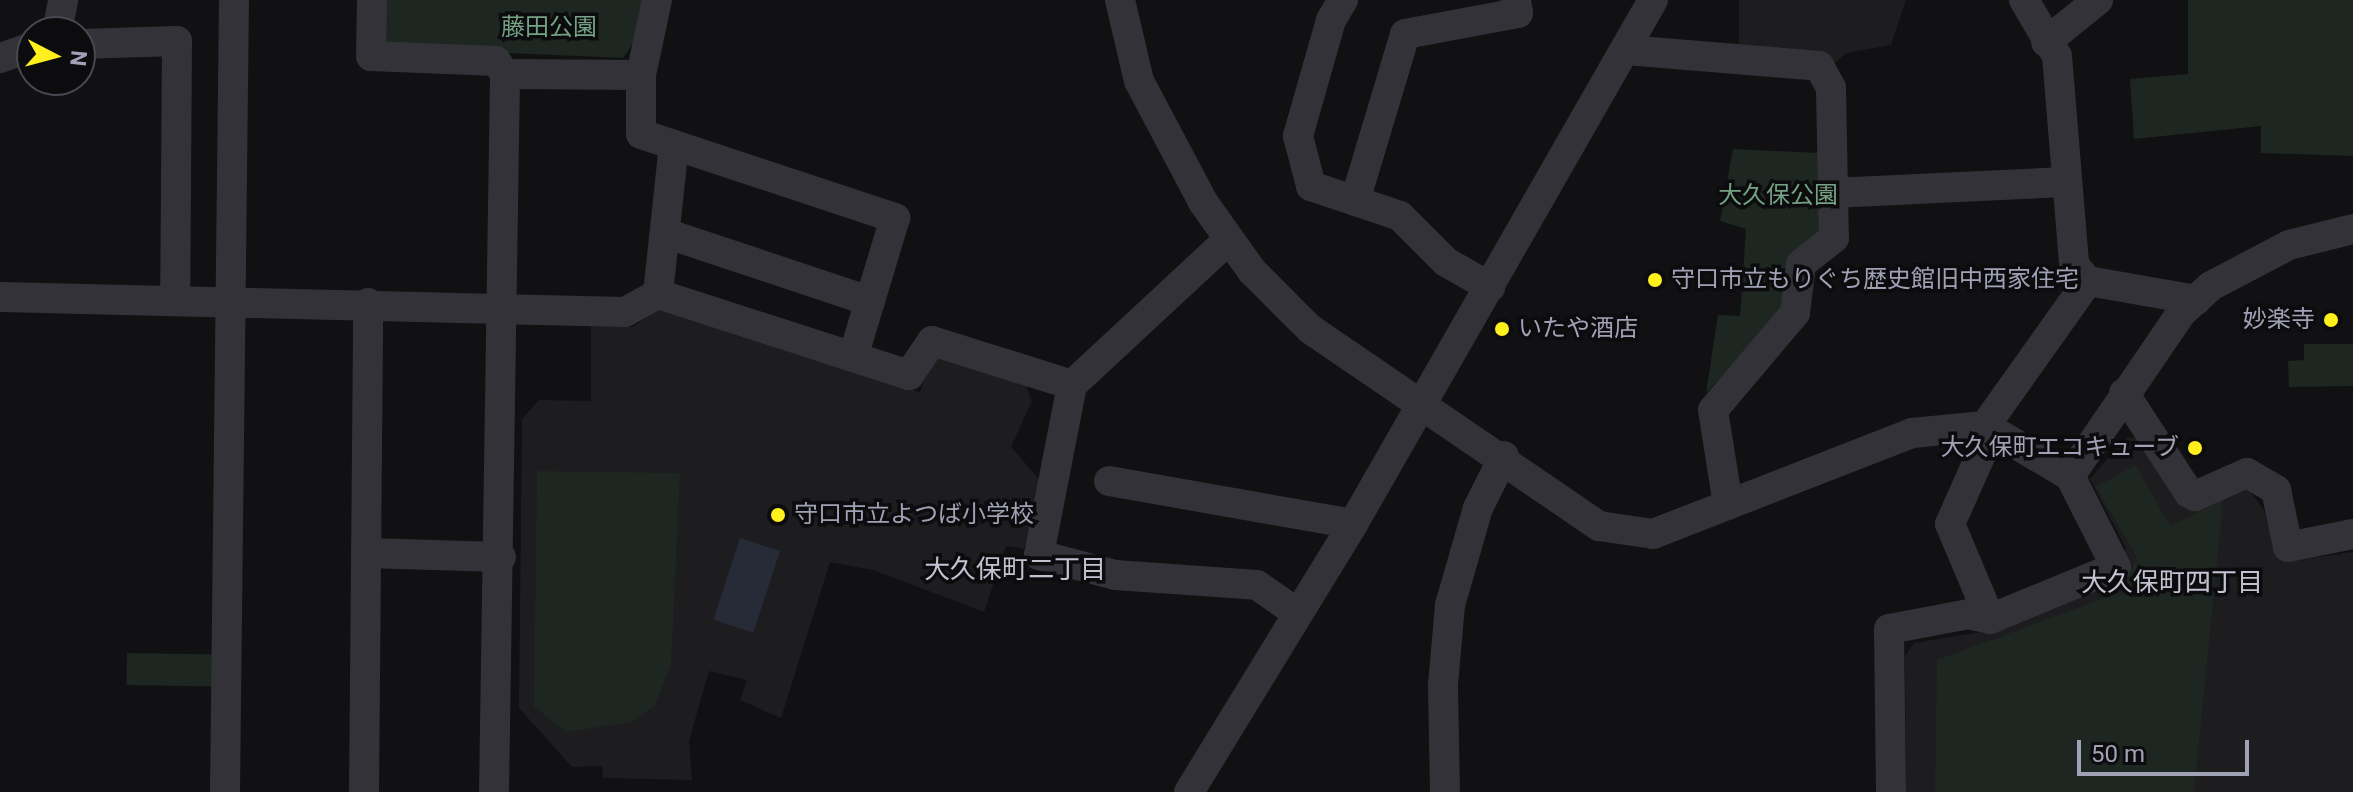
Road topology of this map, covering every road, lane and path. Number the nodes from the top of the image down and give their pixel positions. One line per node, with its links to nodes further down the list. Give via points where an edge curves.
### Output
1 (234, 0): 27 (street)
2 (372, 0): 13 (street, via 371,56 496,61)
3 (657, 0): 14 (street)
4 (1120, 0): 21 (street, via 1139,81)
5 (1343, 0): 18 (street, via 1331,20 1298,136 1311,186)
6 (1516, 0): 18 (street, via 1518,13 1405,34)
7 (1653, 0): 12 (street)
8 (2024, 0): 10 (street)
9 (2098, 0): 10 (street)
10 (2046, 42): 16 (street, via 2057,56)
11 (96, 44): 26 (street, via 177,41)
12 (1626, 50): 17 (street, via 1819,66 1831,88); 23 (street)
13 (505, 74): 14 (street); 31 (street)
14 (641, 75): 15 (street, via 641,134)
15 (674, 145): 20 (street); 29 (street, via 895,218)
16 (2064, 182): 17 (street); 22 (street, via 2074,265)
17 (1832, 193): 40 (street, via 1834,238 1801,264 1795,313 1713,410)
18 (1355, 201): 23 (street, via 1400,216 1446,262)
19 (2353, 229): 28 (street, via 2253,259)
20 (665, 233): 24 (street); 29 (street)
21 (1229, 239): 33 (street); 35 (street, via 1310,329)
22 (2088, 281): 28 (street); 36 (street)
23 (1490, 287): 35 (street)
24 (658, 294): 31 (street, via 625,312); 32 (street)
25 (0, 297): 26 (street)
26 (175, 299): 27 (street)
27 (234, 300): 30 (street); 47 (street)
28 (2196, 300): 34 (street)
29 (870, 301): 32 (street)
30 (368, 303): 31 (street); 43 (street)
31 (500, 306): 44 (street)
32 (853, 357): 33 (street, via 909,375 932,341)
33 (1072, 385): 45 (street, via 1039,555 1115,575 1257,585)
34 (2124, 393): 38 (street); 42 (street, via 2189,493 2195,496 2247,473 2276,490 2288,547)
35 (1423, 403): 37 (street); 41 (street)
36 (1988, 430): 38 (street); 40 (street, via 1912,433); 46 (street, via 1950,524)
37 (1504, 456): 40 (street, via 1570,509 1622,533 1653,534); 51 (street, via 1478,508 1450,605 1443,685)
38 (2070, 476): 46 (street, via 2116,567)
39 (1109, 481): 41 (street)
40 (1728, 505)
41 (1353, 524): 45 (street)
42 (2353, 534)
43 (366, 553): 44 (street); 48 (street)
44 (501, 557): 49 (street)
45 (1297, 613): 50 (street)
46 (1990, 619): 52 (street, via 1969,614 1889,629)
47 (225, 792)
48 (364, 792)
49 (494, 792)
50 (1189, 792)
51 (1445, 792)
52 (1891, 792)

